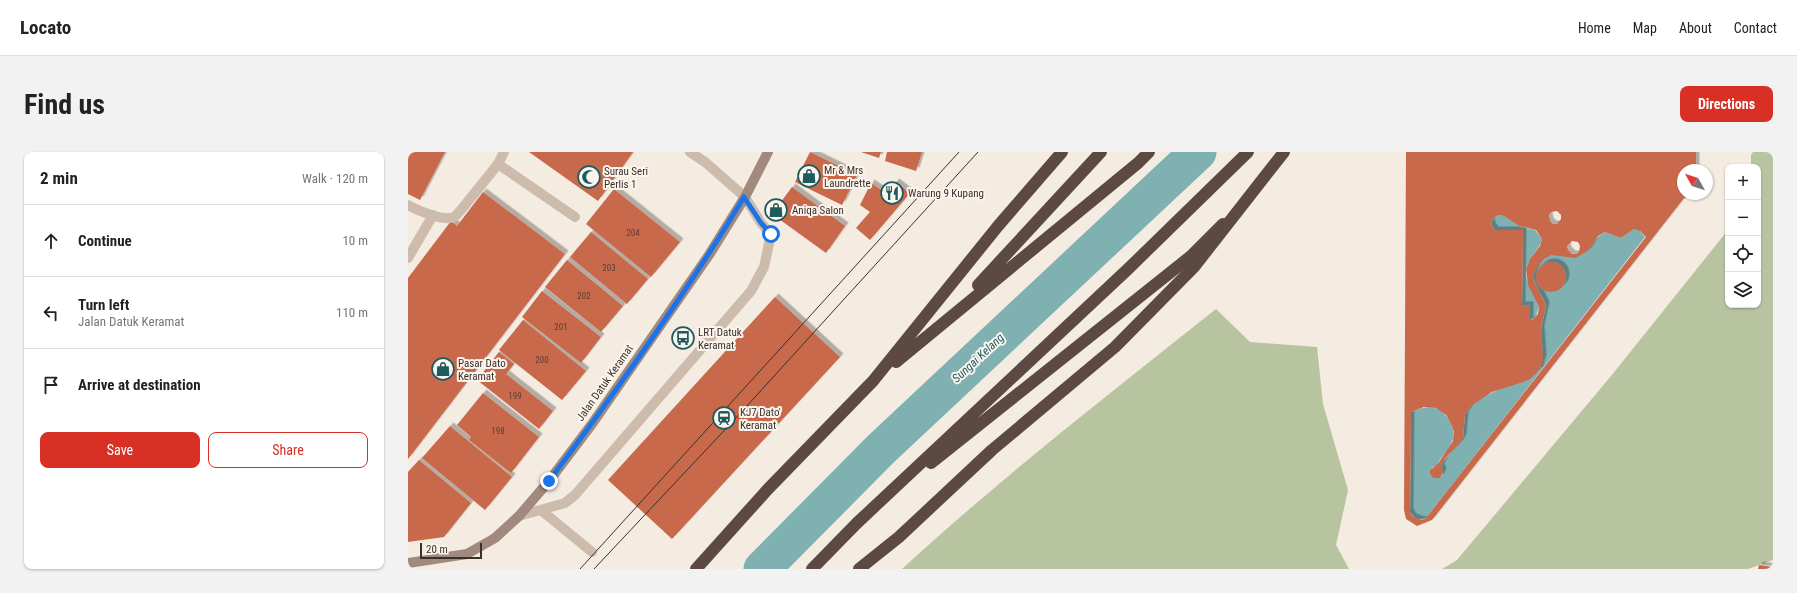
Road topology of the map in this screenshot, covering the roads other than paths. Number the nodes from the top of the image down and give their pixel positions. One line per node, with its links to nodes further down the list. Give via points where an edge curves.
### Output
1 (504, 152): 10 (street)
2 (690, 152): 11 (street)
3 (768, 152): 11 (street, Jalan Datuk Keramat)
4 (1062, 152): 17 (highway, via 998,226)
5 (1101, 152): 16 (highway)
6 (1149, 152): 16 (highway)
7 (1248, 152): 20 (highway, via 1134,263)
8 (1284, 152): 25 (highway, bridge, via 1194,267 1116,347 992,450 899,537)
9 (1291, 152): 20 (highway, bridge, via 1191,256)
10 (498, 164): 13 (street, via 454,217); 14 (street)
11 (744, 197): 18 (street, via 771,234 764,267 751,291 575,495 565,503); 19 (street, Jalan Datuk Keramat, via 709,255 592,424)
12 (408, 205): 13 (street)
13 (433, 215): 15 (street)
14 (575, 217)
15 (408, 258)
16 (948, 318): 17 (highway)
17 (873, 381): 23 (highway, via 768,489)
18 (542, 510): 19 (street); 21 (street)
19 (519, 516): 22 (street, Jalan Datuk Keramat, via 495,538 467,554)
20 (857, 523): 24 (highway)
21 (592, 552)
22 (408, 563)
23 (696, 569)
24 (812, 569)
25 (859, 569)

